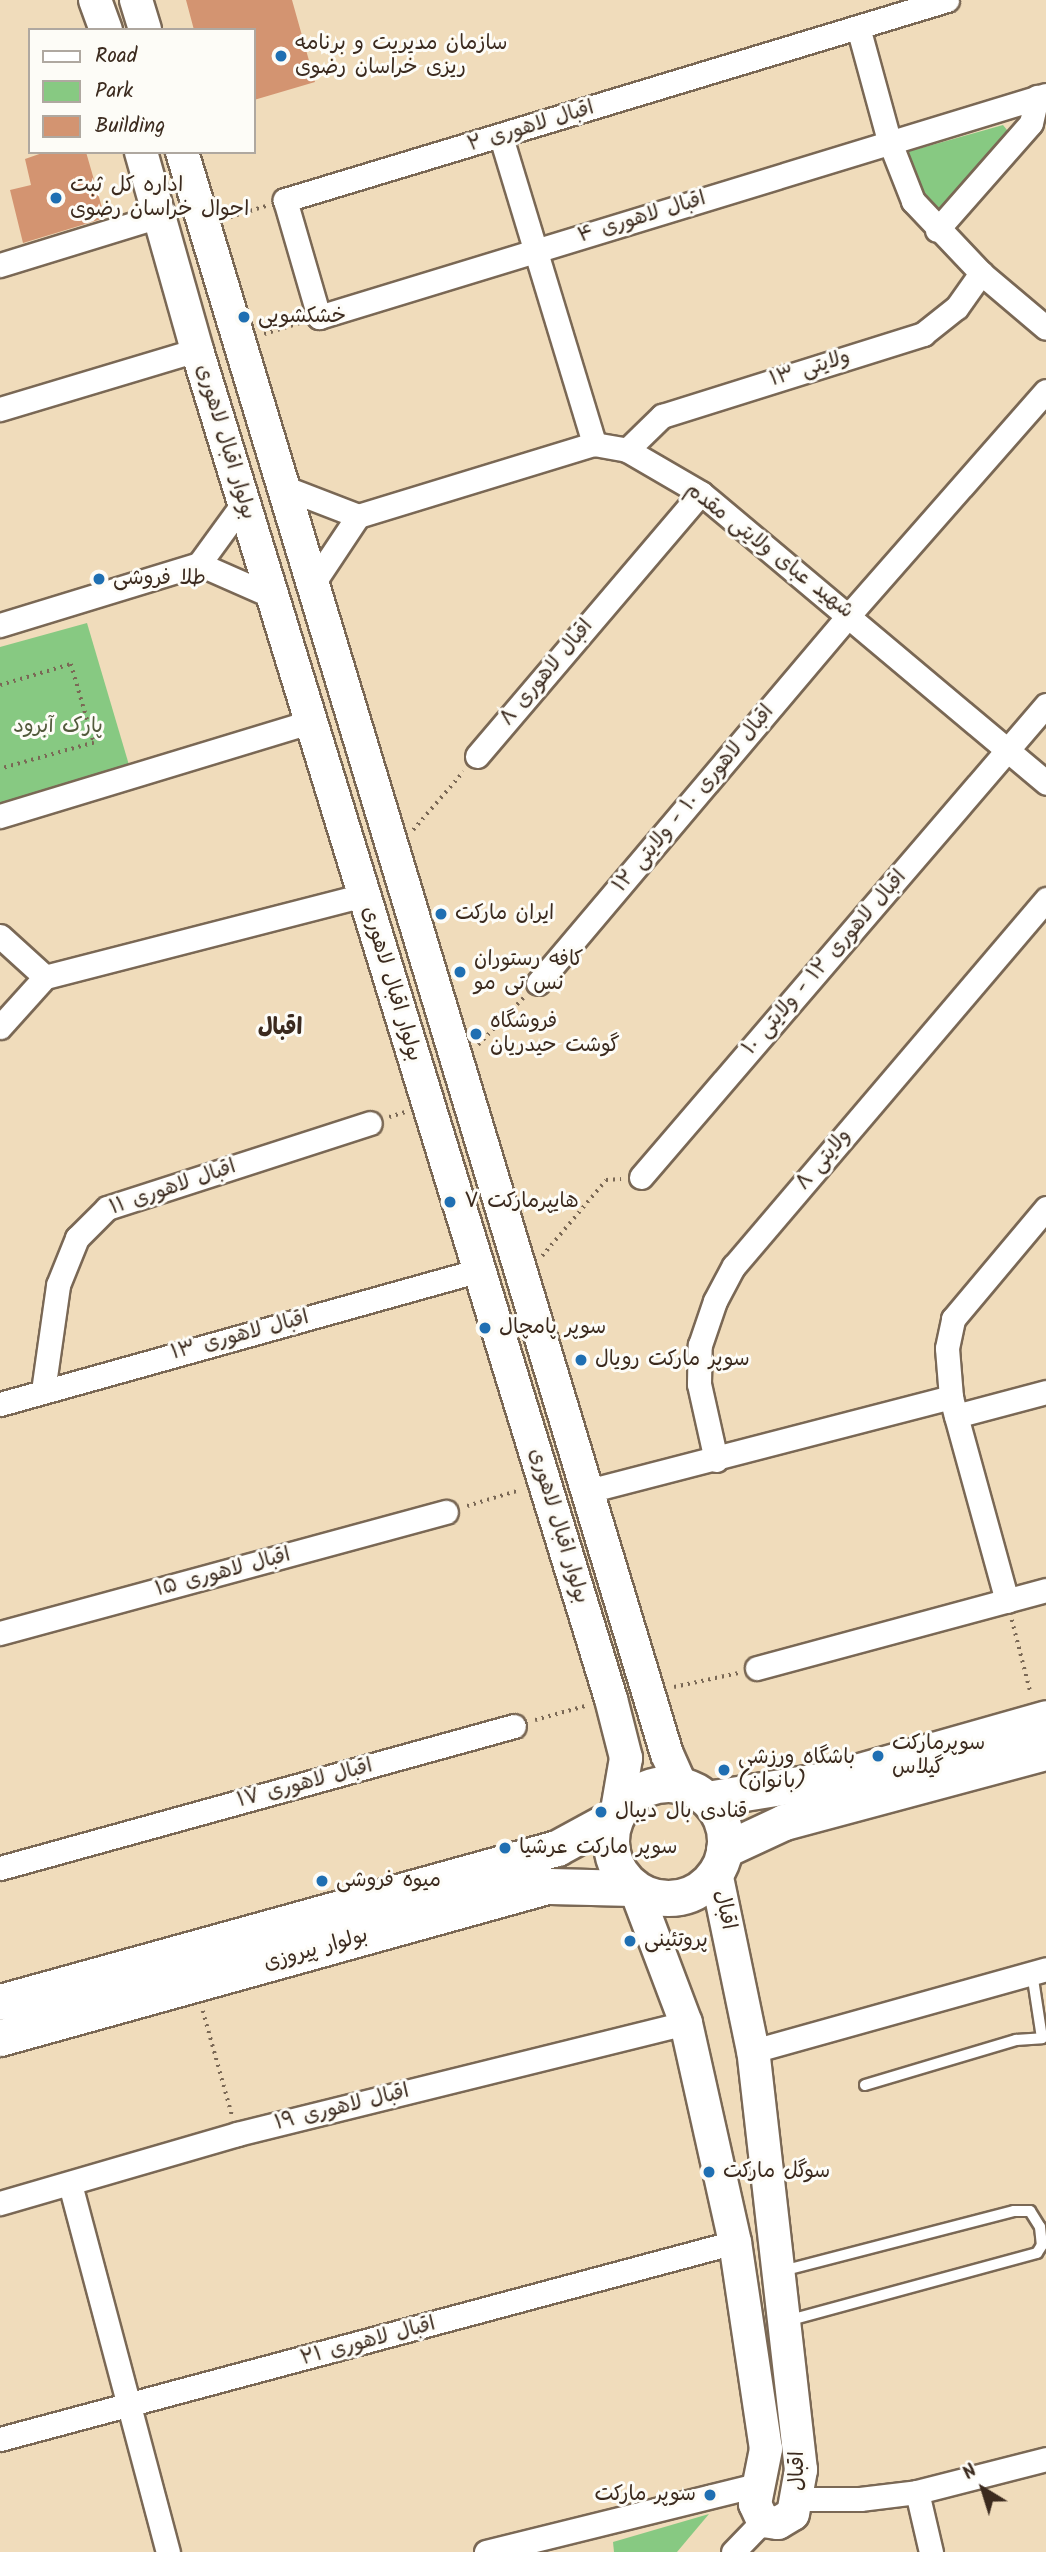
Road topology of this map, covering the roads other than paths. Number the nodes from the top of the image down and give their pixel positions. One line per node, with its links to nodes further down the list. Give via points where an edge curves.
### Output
1 (95, 0): 5 (main road)
2 (136, 0): 6 (main road)
3 (947, 0): 4 (street, اقبال لاهوری ۲)
4 (858, 27): 8 (street, اقبال لاهوری ۲); 9 (street)
5 (105, 28)
6 (144, 28)
7 (1042, 96): 9 (street, اقبال لاهوری ۴); 13 (street, via 1031,123)
8 (501, 137): 14 (street); 17 (street, اقبال لاهوری ۲, via 285,200)
9 (889, 140): 13 (street, via 913,201); 14 (street, اقبال لاهوری ۴)
10 (142, 154): 12 (main road, بولوار اقبال لاهوری)
11 (183, 154): 24 (main road, بولوار اقبال لاهوری)
12 (159, 216): 15 (street); 19 (main road, بولوار اقبال لاهوری)
13 (937, 230): 16 (street)
14 (537, 251): 17 (street, اقبال لاهوری ۴); 22 (street)
15 (0, 265)
16 (981, 272): 18 (street); 23 (street, ولایتی ۱۳, via 957,307 923,334 662,416)
17 (319, 317)
18 (1046, 328)
19 (197, 350): 21 (street); 26 (main road, بولوار اقبال لاهوری)
20 (1046, 391): 31 (street, اقبال لاهوری ۱۰ - ولایتی ۱۲)
21 (0, 409)
22 (594, 444): 23 (street, شهید عبای ولایتی مقدم); 27 (street)
23 (627, 450): 25 (street, شهید عبای ولایتی مقدم)
24 (283, 487): 27 (street); 29 (main road, بولوار اقبال لاهوری)
25 (701, 493): 31 (street, شهید عبای ولایتی مقدم); 36 (street, اقبال لاهوری ۸)
26 (244, 502): 28 (street); 30 (main road, بولوار اقبال لاهوری)
27 (358, 516): 29 (street)
28 (199, 564): 30 (street); 32 (street)
29 (312, 585): 45 (main road, بولوار اقبال لاهوری)
30 (272, 596): 34 (main road, بولوار اقبال لاهوری)
31 (849, 615): 35 (street, شهید عبای ولایتی مقدم); 43 (street, اقبال لاهوری ۱۰ - ولایتی ۱۲)
32 (0, 625)
33 (1046, 705): 35 (street, اقبال لاهوری ۱۲ - ولایتی ۱۰)
34 (310, 722): 38 (street); 39 (main road, بولوار اقبال لاهوری)
35 (1008, 749): 37 (street, شهید عبای ولایتی مقدم); 48 (street, اقبال لاهوری ۱۲ - ولایتی ۱۰)
36 (477, 756)
37 (1046, 783)
38 (0, 816)
39 (364, 895): 42 (street); 46 (main road, بولوار اقبال لاهوری)
40 (1046, 899): 55 (street, ولایتی ۸, via 734,1266 700,1345 699,1384)
41 (0, 936): 42 (street)
42 (45, 977): 44 (street)
43 (538, 983)
44 (0, 1027)
45 (470, 1107): 46 (main road); 56 (main road, بولوار اقبال لاهوری)
46 (429, 1112): 50 (main road, بولوار اقبال لاهوری)
47 (370, 1123): 51 (street, اقبال لاهوری ۱۱, via 107,1208 77,1238 58,1285)
48 (641, 1177)
49 (1046, 1208): 54 (street, via 953,1319 947,1348)
50 (480, 1270): 51 (street, اقبال لاهوری ۱۳); 65 (main road, بولوار اقبال لاهوری, via 626,1758)
51 (43, 1391): 53 (street, اقبال لاهوری ۱۳)
52 (1046, 1392): 54 (street)
53 (0, 1404)
54 (953, 1406): 55 (street); 59 (street)
55 (716, 1460): 56 (street)
56 (588, 1490): 64 (main road, بولوار اقبال لاهوری, via 648,1693)
57 (446, 1513): 60 (street, اقبال لاهوری ۱۵)
58 (1046, 1590): 59 (street)
59 (1007, 1601): 61 (street)
60 (0, 1633)
61 (757, 1668)
62 (514, 1726): 67 (street, اقبال لاهوری ۱۷)
63 (1043, 1730): 64 (main road, via 831,1779); 66 (main road, via 784,1822)
64 (694, 1792): 65 (main road, via 646,1788 629,1799); 66 (main road, via 720,1818)
65 (616, 1816): 68 (main road, via 611,1843 614,1861); 70 (main road, بولوار پیروزی, via 557,1848)
66 (720, 1861): 68 (main road, via 699,1889 678,1897 656,1897); 73 (main road, اقبال)
67 (0, 1868)
68 (635, 1888): 71 (main road, اقبال); 72 (main road, بولوار پیروزی, via 547,1886)
69 (1039, 1971): 73 (street); 74 (lane, via 1042,2038 1017,2040)
70 (0, 2002)
71 (686, 2023): 75 (street, اقبال لاهوری ۱۹, via 237,2134); 77 (main road, اقبال)
72 (0, 2038)
73 (753, 2051): 78 (main road, اقبال)
74 (865, 2085)
75 (70, 2184): 76 (street, اقبال لاهوری ۱۹); 80 (street)
76 (0, 2203)
77 (735, 2242): 80 (street, اقبال لاهوری ۲۱); 83 (main road, اقبال, via 766,2449)
78 (779, 2272): 79 (main road, اقبال); 79 (lane, via 1014,2211 1030,2211 1040,2227 1042,2245 1037,2253)
79 (784, 2322): 85 (main road, اقبال, via 801,2470)
80 (132, 2406): 81 (street, اقبال لاهوری ۲۱); 87 (street)
81 (0, 2439)
82 (1046, 2459): 84 (street)
83 (756, 2485): 86 (main road, اقبال, via 755,2504); 88 (street)
84 (917, 2492): 85 (street, via 860,2499); 90 (street)
85 (799, 2499): 86 (main road, اقبال, via 787,2520)
86 (763, 2521): 89 (street)
87 (168, 2552)
88 (486, 2552)
89 (733, 2552)
90 (931, 2552)

